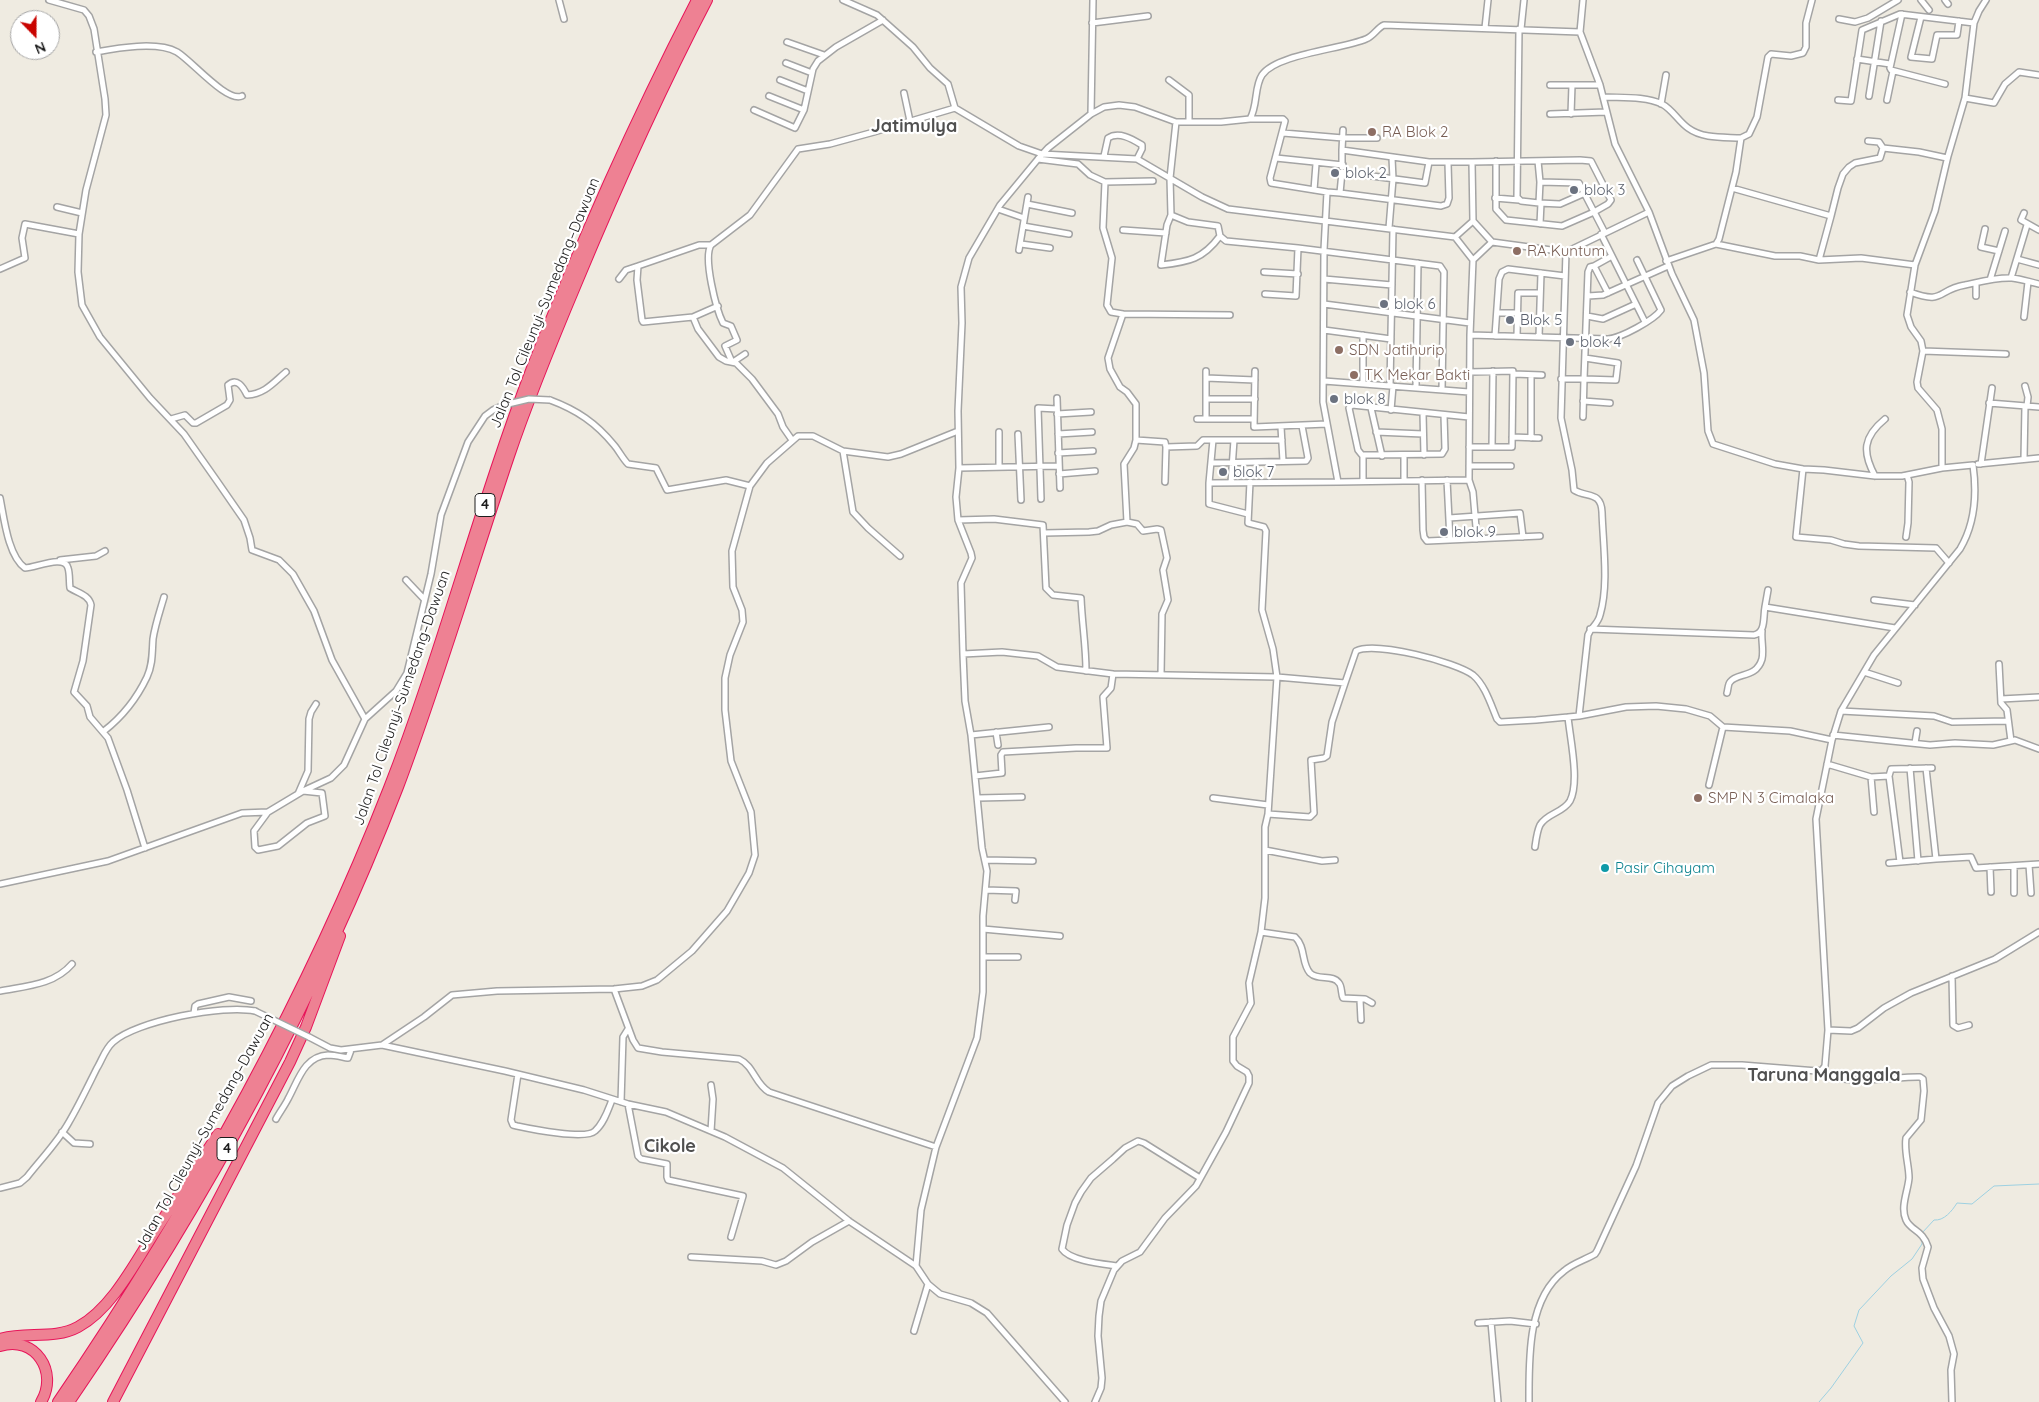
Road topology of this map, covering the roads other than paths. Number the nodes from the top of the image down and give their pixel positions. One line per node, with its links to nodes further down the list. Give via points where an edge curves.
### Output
1 (49, 0): 29 (street, via 86,12 93,25)
2 (559, 0): 18 (street)
3 (698, 0): 412 (highway, Jalan Tol Cileunyi–Sumedang–Dawuan / 4, via 617,164 532,369 391,784)
4 (708, 0): 391 (highway, Jalan Tol Cileunyi–Sumedang–Dawuan / 4, via 622,176 540,373 418,730 382,827)
5 (843, 0): 20 (street)
6 (1093, 0): 24 (street)
7 (1488, 0): 25 (street)
8 (1524, 0): 26 (street)
9 (1583, 0): 27 (street)
10 (1812, 0): 70 (street, via 1806,23 1806,47 1797,55 1769,55 1754,125 1749,134)
11 (1898, 0): 19 (street, via 1868,18 1855,22)
12 (1921, 0): 14 (street)
13 (1986, 0): 23 (street)
14 (1929, 10)
15 (1902, 14): 17 (street); 21 (street); 34 (street)
16 (1148, 16): 24 (street)
17 (1921, 17): 22 (street); 22 (street, via 1911,57 1932,59 1937,35 1957,35)
18 (564, 19)
19 (1839, 19)
20 (883, 20): 30 (street); 55 (street, via 948,84)
21 (1880, 21): 31 (street, via 1862,30); 32 (street)
22 (1959, 21): 23 (street)
23 (1974, 22): 51 (street)
24 (1092, 23): 59 (street)
25 (1485, 28): 26 (street); 62 (street, via 1384,25 1369,38 1274,65 1261,76 1256,106)
26 (1520, 29): 27 (street); 81 (street)
27 (1580, 32): 44 (street)
28 (787, 42): 30 (street)
29 (96, 52): 47 (street, via 122,47 176,51 204,72 222,91 236,98); 109 (street, via 106,115)
30 (824, 56): 36 (street)
31 (1856, 59): 32 (street); 52 (street, via 1851,101)
32 (1874, 61): 34 (street); 49 (street)
33 (786, 63): 36 (street)
34 (1890, 64): 35 (street)
35 (1893, 71): 41 (street); 53 (street)
36 (812, 73): 45 (street)
37 (1666, 75): 54 (street)
38 (2039, 75): 51 (street, via 2019,72 2005,84 1994,103)
39 (780, 80): 45 (street)
40 (1169, 80): 65 (street, via 1189,95)
41 (1945, 84)
42 (1550, 85): 43 (street)
43 (1572, 85): 44 (street); 61 (street)
44 (1600, 85): 50 (street)
45 (808, 91): 57 (street)
46 (904, 93): 63 (street)
47 (242, 96)
48 (769, 96): 57 (street)
49 (1869, 96)
50 (1603, 97): 54 (street, via 1644,99); 58 (street)
51 (1965, 98): 78 (street)
52 (1838, 100)
53 (1888, 100)
54 (1662, 104): 70 (street, via 1688,128 1701,135)
55 (955, 108): 63 (street); 74 (street)
56 (754, 110): 57 (street, via 795,128)
57 (804, 110)
58 (1606, 112): 61 (street); 108 (street, via 1617,150)
59 (1091, 114): 64 (street, via 1104,107 1120,105); 74 (street)
60 (1550, 114): 61 (street)
61 (1571, 114)
62 (1250, 119): 65 (street); 67 (street, via 1283,119)
63 (910, 121): 134 (street, via 830,144 798,149 750,215)
64 (1176, 122): 65 (street); 89 (street)
65 (1189, 122)
66 (1343, 130): 68 (street)
67 (1283, 133): 68 (street); 76 (street)
68 (1343, 138): 69 (street); 73 (street)
69 (1377, 138)
70 (1741, 138): 94 (street)
71 (1868, 141): 72 (street, via 1878,142)
72 (1883, 148): 78 (street); 113 (street, via 1880,158 1855,163 1843,174)
73 (1342, 150): 77 (street); 87 (street)
74 (1040, 156): 75 (street); 92 (street, via 1078,164 1090,175); 106 (street)
75 (1104, 156): 79 (street); 79 (street, via 1108,138 1122,136 1142,145)
76 (1276, 158): 86 (street); 95 (street, via 1271,183)
77 (1392, 158): 83 (street); 90 (street)
78 (1947, 158): 149 (street, via 1935,211)
79 (1137, 159): 89 (street)
80 (1496, 161): 81 (street); 84 (street); 100 (street)
81 (1518, 161): 82 (street); 102 (street)
82 (1538, 161): 93 (street); 107 (street, via 1591,161 1611,200)
83 (1429, 162): 85 (street); 90 (street, via 1425,183)
84 (1472, 162): 85 (street); 116 (street)
85 (1448, 163): 101 (street, via 1449,198 1445,205)
86 (1316, 164): 87 (street); 95 (street)
87 (1342, 165): 88 (street)
88 (1342, 172): 90 (street); 97 (street)
89 (1170, 178): 112 (street); 115 (street, via 1222,208)
90 (1393, 179): 101 (street)
91 (1153, 181): 92 (street)
92 (1106, 182): 180 (street, via 1103,228 1113,266 1107,305 1111,312)
93 (1540, 182): 98 (street, via 1577,182); 103 (street)
94 (1732, 188): 113 (street); 133 (street)
95 (1314, 190): 96 (street)
96 (1327, 192): 97 (street); 115 (street)
97 (1340, 193): 101 (street)
98 (1584, 193): 103 (street, via 1560,204); 107 (street)
99 (1028, 196): 104 (street)
100 (1495, 198): 102 (street); 117 (street, via 1496,210 1506,220)
101 (1391, 199): 120 (street)
102 (1518, 200): 103 (street)
103 (1540, 203): 117 (street)
104 (1026, 204): 110 (street); 114 (street)
105 (57, 207): 109 (street)
106 (998, 210): 114 (street); 248 (street, via 969,258 962,280)
107 (1594, 212): 117 (street, via 1562,226); 128 (street)
108 (1649, 212): 128 (street); 148 (street)
109 (82, 213): 126 (street)
110 (1072, 213)
111 (2024, 213): 118 (street, via 2020,219)
112 (1171, 215): 125 (street); 129 (street, via 1188,222 1218,226)
113 (1831, 216): 146 (street)
114 (1024, 218): 119 (street)
115 (1325, 221): 120 (street); 138 (street)
116 (1473, 221): 130 (street); 131 (street)
117 (1540, 224)
118 (2027, 225): 122 (street); 142 (street)
119 (1023, 226): 127 (street); 132 (street)
120 (1391, 229): 130 (street); 143 (street)
121 (1985, 229): 140 (street, via 1981,247)
122 (2039, 229)
123 (1123, 230): 125 (street)
124 (2005, 231): 140 (street)
125 (1166, 233): 129 (street, via 1161,265 1201,255)
126 (79, 234): 153 (street, via 26,224 22,238 25,258); 239 (street, via 79,282 84,310 134,380)
127 (1069, 234)
128 (1603, 234): 139 (street); 141 (street)
129 (1220, 236): 136 (street, via 1226,241)
130 (1455, 237): 144 (street)
131 (1492, 242): 139 (street); 144 (street)
132 (1020, 244): 135 (street); 137 (street)
133 (1716, 244): 146 (street, via 1764,254); 148 (street)
134 (710, 245): 151 (street, via 694,247); 176 (street, via 710,278)
135 (1050, 248)
136 (1298, 248): 138 (street); 156 (street)
137 (1020, 250)
138 (1324, 250): 143 (street); 161 (street)
139 (1566, 252): 157 (street)
140 (1999, 252): 162 (street)
141 (1612, 256): 152 (street); 166 (street)
142 (2017, 259): 150 (street); 159 (street)
143 (1393, 260): 147 (street); 167 (street)
144 (1472, 260): 188 (street)
145 (1638, 260): 158 (street)
146 (1819, 260): 149 (street, via 1861,258)
147 (1418, 263): 182 (street); 186 (street, via 1440,266 1444,272)
148 (1667, 263): 158 (street); 289 (street, via 1694,320 1704,373 1708,431 1713,444)
149 (1914, 265): 168 (street)
150 (2039, 265)
151 (638, 266): 160 (street, via 626,270); 184 (street, via 643,322)
152 (1594, 266): 169 (street); 172 (street, via 1588,272)
153 (0, 269)
154 (1264, 272): 156 (street)
155 (1540, 273): 157 (street); 171 (street); 178 (street, via 1508,269 1502,272)
156 (1298, 274): 170 (street, via 1298,294 1295,297)
157 (1565, 276): 195 (street)
158 (1645, 276): 166 (street); 187 (street, via 1662,310)
159 (2011, 278): 162 (street); 163 (street)
160 (619, 279)
161 (1324, 279): 167 (street); 174 (street)
162 (1990, 280): 164 (street)
163 (2028, 282): 165 (street); 185 (street)
164 (1976, 283): 168 (street, via 1953,287 1938,297 1926,298); 173 (street)
165 (2039, 284)
166 (1627, 285): 169 (street); 175 (street)
167 (1392, 286): 177 (street)
168 (1910, 292): 198 (street, via 1908,321 1921,341)
169 (1608, 293): 172 (street)
170 (1265, 294)
171 (1540, 294): 179 (street, via 1518,293); 194 (street)
172 (1588, 296): 183 (street)
173 (1976, 296)
174 (1324, 304): 177 (street); 189 (street)
175 (1636, 304): 183 (street, via 1603,319); 187 (street)
176 (718, 306): 184 (street); 202 (street, via 723,323 731,326 737,340 726,346)
177 (1391, 313): 182 (street); 197 (street)
178 (1497, 313): 179 (street); 192 (street)
179 (1518, 313): 193 (street)
180 (1123, 314): 181 (street); 259 (street, via 1108,365 1120,388 1136,404)
181 (1230, 315)
182 (1418, 316): 186 (street); 219 (street)
183 (1587, 316): 196 (street)
184 (693, 317): 202 (street, via 715,353)
185 (2024, 317)
186 (1444, 319): 188 (street); 221 (street)
187 (1646, 322): 196 (street, via 1614,338)
188 (1470, 323): 191 (street)
189 (1324, 330): 190 (street); 215 (street)
190 (1363, 335): 197 (street); 216 (street)
191 (1470, 335): 192 (street); 206 (street)
192 (1495, 336): 193 (street)
193 (1517, 336): 194 (street)
194 (1539, 337): 195 (street)
195 (1562, 337): 196 (street); 212 (street)
196 (1586, 338): 201 (street)
197 (1391, 339): 217 (street)
198 (1923, 351): 200 (street); 288 (street, via 1917,382 1922,395 1939,416)
199 (745, 354): 202 (street)
200 (2006, 354)
201 (1585, 358): 214 (street); 214 (street, via 1618,364 1616,381)
202 (732, 362): 258 (street, via 752,379 778,414)
203 (1206, 371): 211 (street)
204 (1255, 371): 213 (street)
205 (286, 372): 239 (street, via 273,386 252,395 247,395 241,384 230,383 227,405 196,423 185,415)
206 (1469, 372): 207 (street); 222 (street)
207 (1493, 372): 208 (street, via 1513,371); 265 (street)
208 (1513, 374): 209 (street); 255 (street)
209 (1531, 374): 210 (street); 256 (street)
210 (1542, 374)
211 (1206, 378): 213 (street); 224 (street)
212 (1562, 379): 214 (street); 332 (street, via 1561,418 1574,490 1596,497 1602,504 1602,606 1595,626)
213 (1255, 380): 225 (street)
214 (1584, 380): 226 (street)
215 (1324, 381): 216 (street); 244 (street)
216 (1362, 384): 217 (street)
217 (1391, 386): 219 (street); 232 (street)
218 (2025, 386): 229 (street)
219 (1416, 388): 221 (street)
220 (1992, 388): 228 (street)
221 (1442, 390): 222 (street)
222 (1469, 392): 237 (street)
223 (1057, 398): 233 (street)
224 (1206, 399): 225 (street); 241 (street)
225 (1255, 399): 242 (street)
226 (1583, 401): 227 (street); 238 (street)
227 (1610, 402)
228 (1989, 403): 229 (street); 279 (street)
229 (2026, 406): 230 (street); 275 (street)
230 (2039, 407)
231 (1371, 408): 232 (street); 251 (street); 270 (street, via 1352,405 1349,408 1358,450)
232 (1391, 410): 235 (street)
233 (1057, 411): 234 (street); 253 (street); 281 (street, via 1038,408)
234 (1091, 412)
235 (1423, 413): 236 (street); 254 (street)
236 (1444, 415): 237 (street); 272 (street, via 1444,452)
237 (1469, 417): 266 (street)
238 (1583, 417)
239 (171, 419): 350 (street, via 244,520 252,550 279,560 293,574 314,611 332,660)
240 (1196, 419): 241 (street)
241 (1206, 419): 242 (street)
242 (1254, 419): 246 (street)
243 (1885, 419): 293 (street, via 1874,428 1867,446 1867,459)
244 (1327, 424): 245 (street); 301 (street)
245 (1302, 426): 247 (street); 276 (street, via 1308,459)
246 (1254, 427): 247 (street); 262 (street)
247 (1281, 428): 263 (street)
248 (958, 431): 267 (street, via 892,457); 287 (street)
249 (999, 432): 285 (street)
250 (1092, 432): 253 (street)
251 (1376, 432): 254 (street); 273 (street)
252 (1018, 434): 286 (street)
253 (1058, 434): 269 (street)
254 (1424, 434): 272 (street)
255 (1512, 437): 256 (street); 265 (street, via 1512,447)
256 (1531, 438): 257 (street)
257 (1539, 438)
258 (792, 440): 267 (street, via 802,435 813,436); 304 (street, via 757,474)
259 (1136, 440): 264 (street, via 1164,441); 313 (street, via 1124,464)
260 (1213, 440): 261 (street); 264 (street, via 1203,440 1195,447); 278 (street)
261 (1234, 440): 262 (street); 277 (street)
262 (1254, 440): 263 (street)
263 (1282, 440): 276 (street)
264 (1166, 447): 299 (street)
265 (1492, 447): 266 (street)
266 (1469, 448): 283 (street)
267 (844, 451): 321 (street, via 853,512)
268 (1093, 451): 269 (street)
269 (1058, 453): 282 (street)
270 (1363, 455): 273 (street); 297 (street)
271 (1404, 455): 272 (street); 273 (street); 298 (street)
272 (1424, 455)
273 (1382, 456)
274 (2039, 458): 275 (street)
275 (2024, 459): 279 (street)
276 (1283, 461): 277 (street)
277 (1232, 462): 278 (street); 303 (street)
278 (1210, 463): 302 (street)
279 (1981, 464): 280 (street)
280 (1973, 465): 288 (street); 323 (street, via 1969,534)
281 (1039, 466): 282 (street); 286 (street); 308 (street)
282 (1058, 466): 291 (street)
283 (1469, 466): 284 (street); 296 (street)
284 (1511, 466)
285 (999, 467): 286 (street); 287 (street)
286 (1019, 467): 307 (street)
287 (959, 468): 312 (street)
288 (1942, 468): 292 (street)
289 (1803, 470): 293 (street); 323 (street, via 1796,537 1860,546 1936,548)
290 (1095, 471): 291 (street)
291 (1059, 474): 305 (street)
292 (1907, 475): 293 (street); 317 (street)
293 (1876, 476)
294 (1422, 480): 295 (street); 298 (street); 319 (street, via 1425,539)
295 (1447, 480): 296 (street); 311 (street)
296 (1469, 480): 310 (street)
297 (1363, 481): 298 (street); 301 (street)
298 (1404, 481)
299 (1165, 482)
300 (1250, 482): 301 (street); 303 (street); 309 (street)
301 (1338, 482)
302 (1209, 483): 303 (street); 309 (street, via 1210,504)
303 (1231, 483)
304 (750, 486): 327 (street, bridge, via 726,480 667,490 656,468 628,464 603,431 568,407 550,400 504,404 485,416 468,442 441,515); 406 (street, via 732,551 732,579 743,622 725,678 725,710 731,761 751,812 755,855 749,873 726,911 692,951 650,984)
305 (1060, 488)
306 (0, 498): 322 (street, via 14,556 20,564 32,568)
307 (1021, 500)
308 (1040, 500)
309 (1248, 514): 340 (street, via 1248,523 1264,527 1266,531 1262,610)
310 (1475, 515): 311 (street); 316 (street, via 1520,514); 318 (street)
311 (1449, 518): 319 (street)
312 (958, 520): 314 (street, via 994,519 1042,524); 334 (street, via 972,553 961,583)
313 (1126, 522): 314 (street, via 1098,531); 339 (street, via 1137,524 1142,531 1157,529 1163,532 1167,561 1163,570 1168,600 1162,614)
314 (1044, 533): 336 (street, via 1046,588 1053,595 1081,598)
315 (1540, 536): 316 (street)
316 (1523, 537): 318 (street)
317 (1906, 537)
318 (1477, 539): 319 (street)
319 (1450, 540)
320 (105, 551): 322 (street, via 96,556)
321 (900, 556)
322 (60, 560): 354 (street, via 68,567 70,588 88,597 91,604 83,661 74,692 88,706 91,718)
323 (1949, 563): 329 (street)
324 (406, 580): 327 (street)
325 (1768, 590): 330 (street)
326 (164, 598): 354 (street, via 147,676 128,707)
327 (424, 599): 350 (street, via 406,673 396,691)
328 (1874, 600): 329 (street)
329 (1915, 605): 331 (street)
330 (1766, 607): 331 (street); 333 (street)
331 (1895, 628): 337 (street)
332 (1590, 629): 333 (street, via 1752,635); 348 (street)
333 (1762, 630): 343 (street, via 1762,660 1748,675 1732,679)
334 (964, 654): 336 (street, via 1002,652 1038,656 1057,667); 357 (street, via 965,701)
335 (1999, 664): 345 (street)
336 (1086, 671): 338 (street)
337 (1864, 672): 342 (street); 347 (street)
338 (1113, 674): 339 (street); 365 (street, via 1111,688 1104,697 1107,748 1003,752 1002,773)
339 (1161, 675): 340 (street)
340 (1278, 677): 341 (street); 373 (street)
341 (1345, 683): 349 (street, via 1356,651 1364,648 1393,650 1466,670 1483,689 1500,722); 376 (street, via 1332,722 1327,756 1311,760 1314,813 1310,816)
342 (1898, 683)
343 (1727, 693)
344 (2039, 696): 345 (street)
345 (2001, 699): 351 (street)
346 (316, 704): 369 (street, via 310,719 308,771)
347 (1841, 711): 351 (street, via 1934,716 1952,722); 358 (street)
348 (1579, 716): 349 (street); 353 (street, via 1626,707 1656,706 1686,709 1710,716)
349 (1568, 717): 377 (street, via 1573,794 1566,807 1540,825)
350 (365, 719): 369 (street, via 344,765 331,778)
351 (2008, 720): 359 (street)
352 (1049, 727): 356 (street)
353 (1723, 727): 358 (street, via 1790,731); 368 (street)
354 (104, 731): 378 (street)
355 (1917, 731): 360 (street)
356 (996, 732): 357 (street); 361 (street)
357 (971, 735): 365 (street)
358 (1833, 738): 360 (street); 363 (street)
359 (2011, 741): 360 (street, via 1993,744); 362 (street)
360 (1915, 743)
361 (998, 745)
362 (2039, 749)
363 (1827, 764): 367 (street); 416 (street, via 1816,819)
364 (1910, 768): 366 (street, via 1891,769); 382 (street, via 1929,768); 384 (street)
365 (975, 776): 371 (street)
366 (1889, 776): 367 (street); 385 (street)
367 (1871, 777): 375 (street)
368 (1709, 785)
369 (300, 793): 374 (street); 374 (street, via 322,793 325,816 307,823 278,846 258,850 254,830)
370 (1022, 797): 371 (street)
371 (978, 798): 380 (street)
372 (1213, 798): 373 (street)
373 (1268, 805): 376 (street)
374 (268, 812): 378 (street, via 242,813)
375 (1874, 812)
376 (1268, 814): 379 (street)
377 (1535, 847)
378 (145, 848): 392 (street, via 108,861)
379 (1265, 850): 381 (street, via 1322,861); 399 (street)
380 (985, 860): 383 (street); 393 (street)
381 (1335, 860)
382 (1936, 860): 384 (street); 390 (street, via 1970,857 1976,868)
383 (1033, 861)
384 (1918, 861): 385 (street)
385 (1900, 862): 386 (street)
386 (1889, 863)
387 (2039, 864): 388 (street)
388 (2029, 865): 389 (street); 396 (street)
389 (2014, 866): 390 (street); 395 (street)
390 (1990, 867): 394 (street)
391 (358, 880): 446 (highway, Jalan Tol Cileunyi–Sumedang–Dawuan / 4, via 329,947 246,1115 149,1280); 447 (highway, via 336,951 290,1062)
392 (0, 884)
393 (986, 890): 397 (street, via 1016,891); 398 (street)
394 (1991, 892)
395 (2014, 893)
396 (2031, 893)
397 (1015, 900)
398 (983, 928): 401 (street); 402 (street)
399 (1261, 932): 408 (street, via 1295,938 1303,948 1309,971 1318,977 1338,981 1343,998); 430 (street, via 1250,983 1251,1004 1232,1037 1233,1062 1247,1072 1249,1083)
400 (2039, 932): 405 (street, via 1995,959)
401 (1060, 936)
402 (983, 957): 403 (street); 429 (street, via 983,992 977,1038)
403 (1018, 957)
404 (72, 964): 407 (street, via 51,980)
405 (1952, 976): 414 (street, via 1953,1025 1958,1028); 416 (street, via 1911,993 1858,1028 1851,1031)
406 (614, 990): 415 (street); 417 (street, via 452,994)
407 (0, 991)
408 (1360, 1000): 410 (street); 413 (street)
409 (252, 1001): 411 (street, via 229,997 198,1004)
410 (1372, 1003)
411 (194, 1013): 418 (street, bridge, via 226,1009 255,1011 330,1048); 427 (street, via 167,1019 114,1041)
412 (287, 1017): 442 (highway, via 229,1117 125,1279 103,1306 91,1318 69,1331); 445 (highway, Jalan Tol Cileunyi–Sumedang–Dawuan / 4, via 177,1218)
413 (1360, 1020)
414 (1969, 1026)
415 (628, 1029): 423 (street, via 623,1037); 429 (street, via 638,1048 739,1059 747,1065 760,1086 769,1092)
416 (1828, 1030): 419 (street, via 1826,1061)
417 (382, 1046): 418 (street); 420 (street)
418 (351, 1050): 425 (street, via 348,1058 327,1055 306,1065)
419 (1822, 1070): 440 (street, via 1718,1064 1688,1076 1668,1090 1658,1103 1636,1166 1597,1251 1562,1272 1542,1298); 452 (street, via 1847,1080 1912,1076 1923,1079 1921,1120 1908,1134 1905,1144 1909,1176 1905,1216 1908,1224 1924,1236 1928,1247 1922,1268 1923,1278 1954,1354)
420 (518, 1074): 422 (street); 422 (street, via 513,1125 590,1134 604,1120)
421 (711, 1085): 426 (street)
422 (612, 1100): 423 (street)
423 (621, 1102): 424 (street)
424 (628, 1104): 426 (street, via 666,1112); 433 (street, via 641,1159 667,1164 668,1180 743,1196)
425 (276, 1118)
426 (711, 1131): 432 (street, via 783,1168)
427 (62, 1132): 428 (street, via 74,1143); 431 (street, via 24,1181)
428 (90, 1144)
429 (936, 1147): 435 (street, via 921,1210)
430 (1200, 1178): 436 (street, via 1148,1238 1140,1252); 436 (street, via 1138,1141 1125,1148 1091,1178 1074,1203 1062,1249 1068,1255 1089,1262)
431 (0, 1188)
432 (849, 1221): 434 (street, via 776,1265 762,1261); 435 (street)
433 (730, 1237)
434 (691, 1257)
435 (916, 1266): 437 (street)
436 (1117, 1266): 449 (street, via 1101,1301 1098,1336 1102,1378)
437 (928, 1284): 441 (street); 448 (street, via 940,1294 971,1303 987,1313)
438 (1490, 1322): 439 (street); 440 (street); 450 (street)
439 (1478, 1323)
440 (1536, 1324): 451 (street, via 1529,1351)
441 (914, 1332)
442 (0, 1339)
443 (0, 1346): 444 (highway, via 17,1344 38,1355 48,1376)
444 (42, 1402)
445 (58, 1402)
446 (68, 1402)
447 (113, 1402)
448 (1066, 1402)
449 (1095, 1402)
450 (1498, 1402)
451 (1529, 1402)
452 (1952, 1402)

